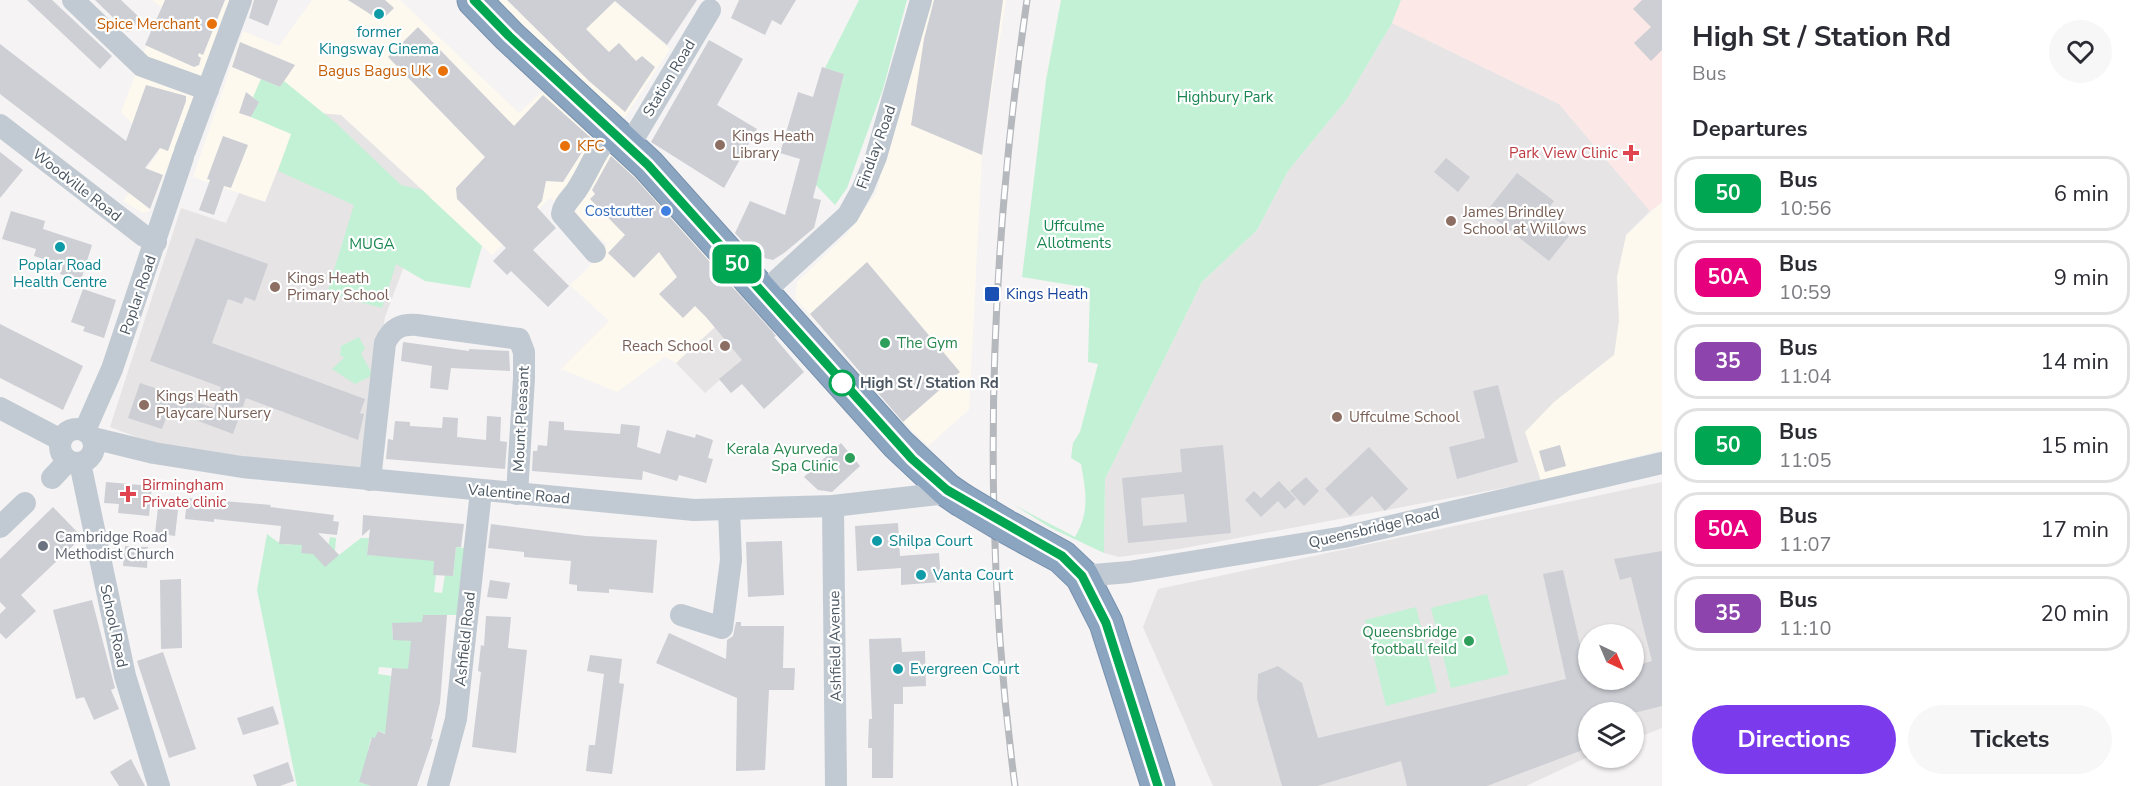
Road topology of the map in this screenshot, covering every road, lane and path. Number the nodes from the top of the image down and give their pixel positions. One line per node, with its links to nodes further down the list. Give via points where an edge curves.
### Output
1 (73, 0): 6 (street, via 142,66)
2 (241, 0): 6 (street, Poplar Road)
3 (474, 0): 8 (highway)
4 (921, 0): 11 (street, Findlay Road, via 876,157 863,188 848,215)
5 (713, 5): 8 (street, Station Road)
6 (208, 90): 9 (street, Poplar Road)
7 (0, 124): 9 (street, Woodville Road)
8 (621, 139): 10 (street, Station Road, via 595,153 577,189 562,208 562,214); 11 (highway)
9 (156, 242): 13 (street, Poplar Road)
10 (595, 252)
11 (763, 293): 20 (highway, via 898,444)
12 (0, 408): 14 (street)
13 (89, 434): 14 (street, via 70,430); 14 (street, Poplar Road, via 95,446 93,454); 17 (street, Valentine Road, via 154,453)
14 (70, 455): 16 (street); 27 (street, School Road, via 125,676)
15 (1662, 463): 25 (street, Queensbridge Road, via 1344,537)
16 (52, 478)
17 (370, 480): 18 (street, Valentine Road); 19 (street, Mount Pleasant, via 385,343 389,334 402,324 417,325 519,339 524,369)
18 (481, 491): 19 (street, Valentine Road); 28 (street, Ashfield Road, via 456,719)
19 (516, 494): 23 (street, Valentine Road)
20 (953, 494): 22 (street, Valentine Road); 25 (highway, bridge, via 1062,556)
21 (25, 503): 24 (street)
22 (833, 506): 23 (street, Valentine Road); 29 (street, Ashfield Avenue)
23 (729, 510): 26 (street, via 731,560 723,628)
24 (0, 527)
25 (1082, 576): 30 (highway, via 1106,623)
26 (681, 615)
27 (159, 786)
28 (438, 786)
29 (836, 786)
30 (1158, 786)

